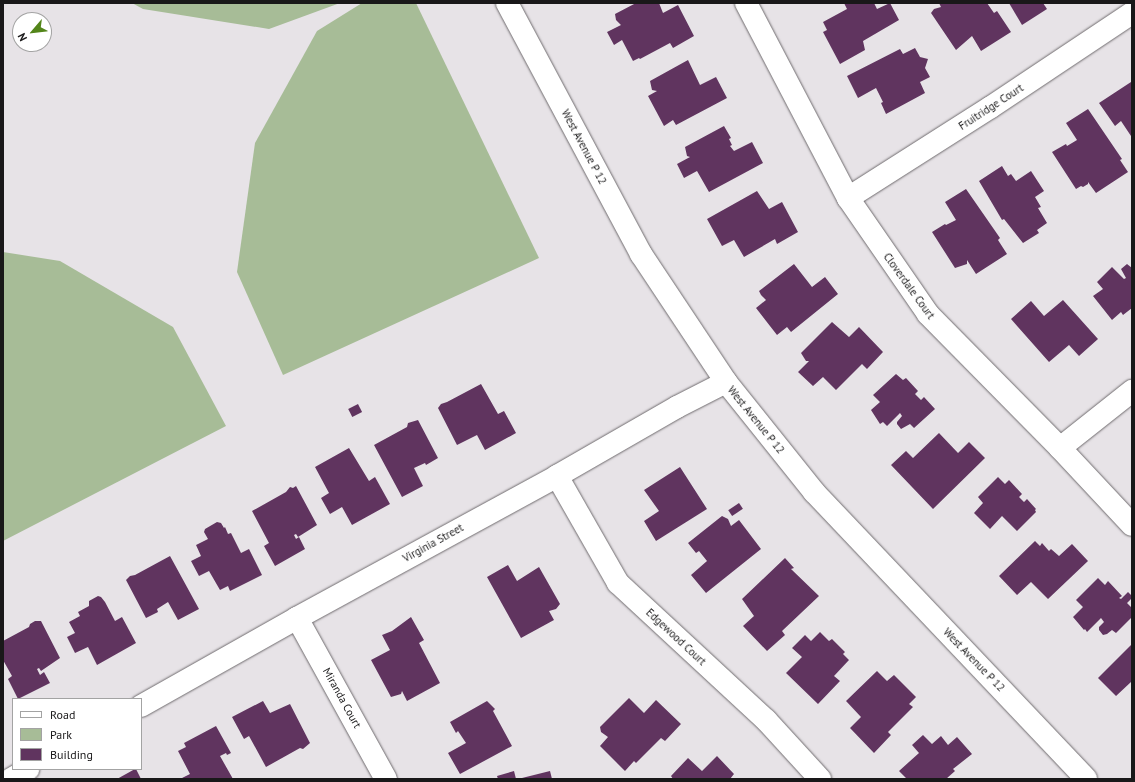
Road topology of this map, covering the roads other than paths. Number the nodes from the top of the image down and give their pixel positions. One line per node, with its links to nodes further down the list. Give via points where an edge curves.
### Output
1 (507, 3): 5 (street, West Avenue P 12, via 641,254)
2 (746, 3): 4 (street, Cloverdale Court)
3 (1132, 13): 4 (street, Fruitridge Court)
4 (848, 198): 7 (street, Cloverdale Court, via 928,314)
5 (726, 382): 8 (street, Virginia Street); 16 (street, West Avenue P 12, via 814,492)
6 (1132, 391): 7 (street)
7 (1060, 448): 9 (street, Cloverdale Court)
8 (557, 476): 10 (street, Virginia Street); 15 (street, Edgewood Court, via 618,583 766,720)
9 (1132, 525)
10 (297, 618): 11 (street, Virginia Street); 14 (street, Miranda Court)
11 (142, 705)
12 (26, 770): 13 (street)
13 (11, 779)
14 (386, 779)
15 (820, 779)
16 (1086, 779)

